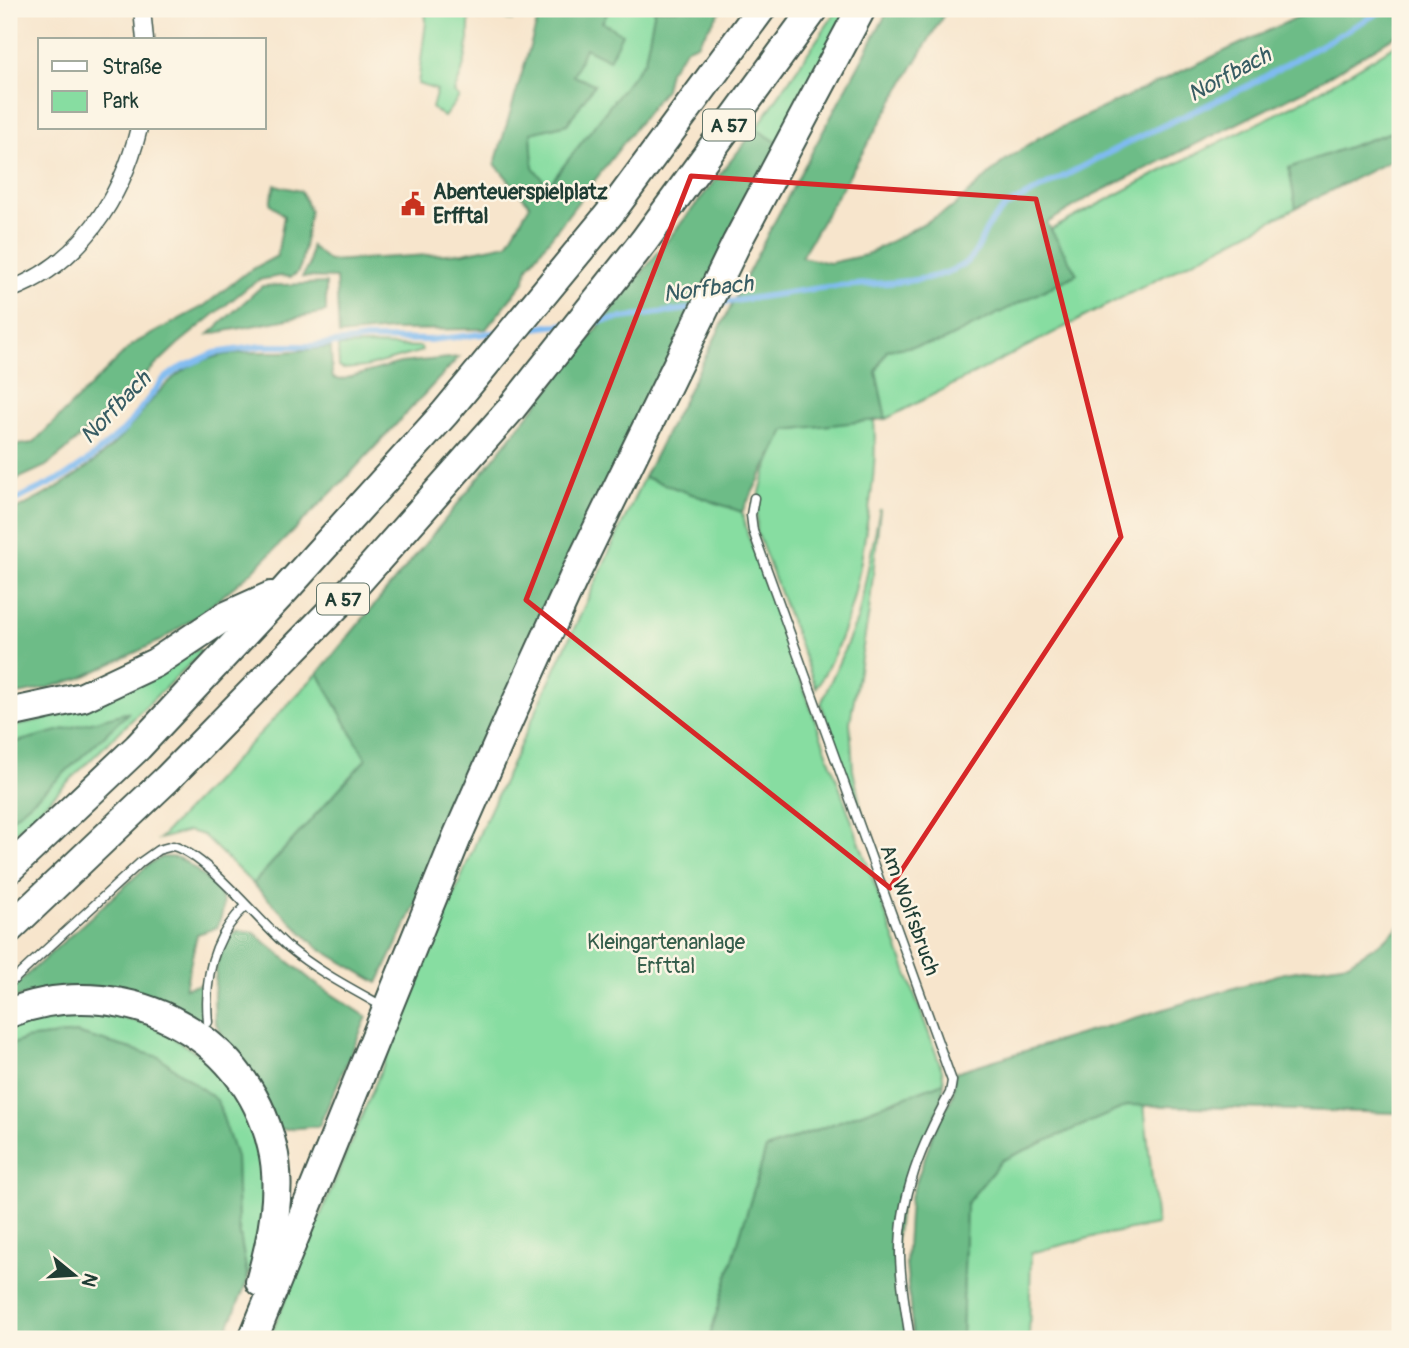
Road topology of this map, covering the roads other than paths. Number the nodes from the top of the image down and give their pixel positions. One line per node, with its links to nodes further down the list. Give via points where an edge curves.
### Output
1 (142, 9): 5 (street)
2 (761, 9): 9 (highway, A 57, via 611,212 445,412)
3 (814, 9): 13 (highway, A 57, via 644,241 547,364 342,600 167,779)
4 (861, 9): 15 (highway, via 737,242 513,708)
5 (145, 38)
6 (138, 130): 7 (street, via 116,189 83,240 45,274)
7 (9, 290)
8 (754, 498): 20 (lane, Am Wolfsbruch, via 751,515 758,543 952,1081 916,1163 903,1212 901,1268)
9 (284, 591): 10 (highway, via 224,617 155,663 83,697); 11 (highway, A 57, via 138,747)
10 (9, 713)
11 (9, 869)
12 (246, 906): 14 (lane, via 184,849 158,850); 15 (lane, via 321,972); 17 (lane, via 217,943 209,971)
13 (9, 929)
14 (9, 984)
15 (387, 1008): 19 (highway)
16 (9, 1013): 18 (highway, via 79,997 125,1002 187,1029 213,1047 240,1077 265,1122 276,1174 266,1260)
17 (208, 1022)
18 (239, 1339)
19 (253, 1339)
20 (910, 1339)

